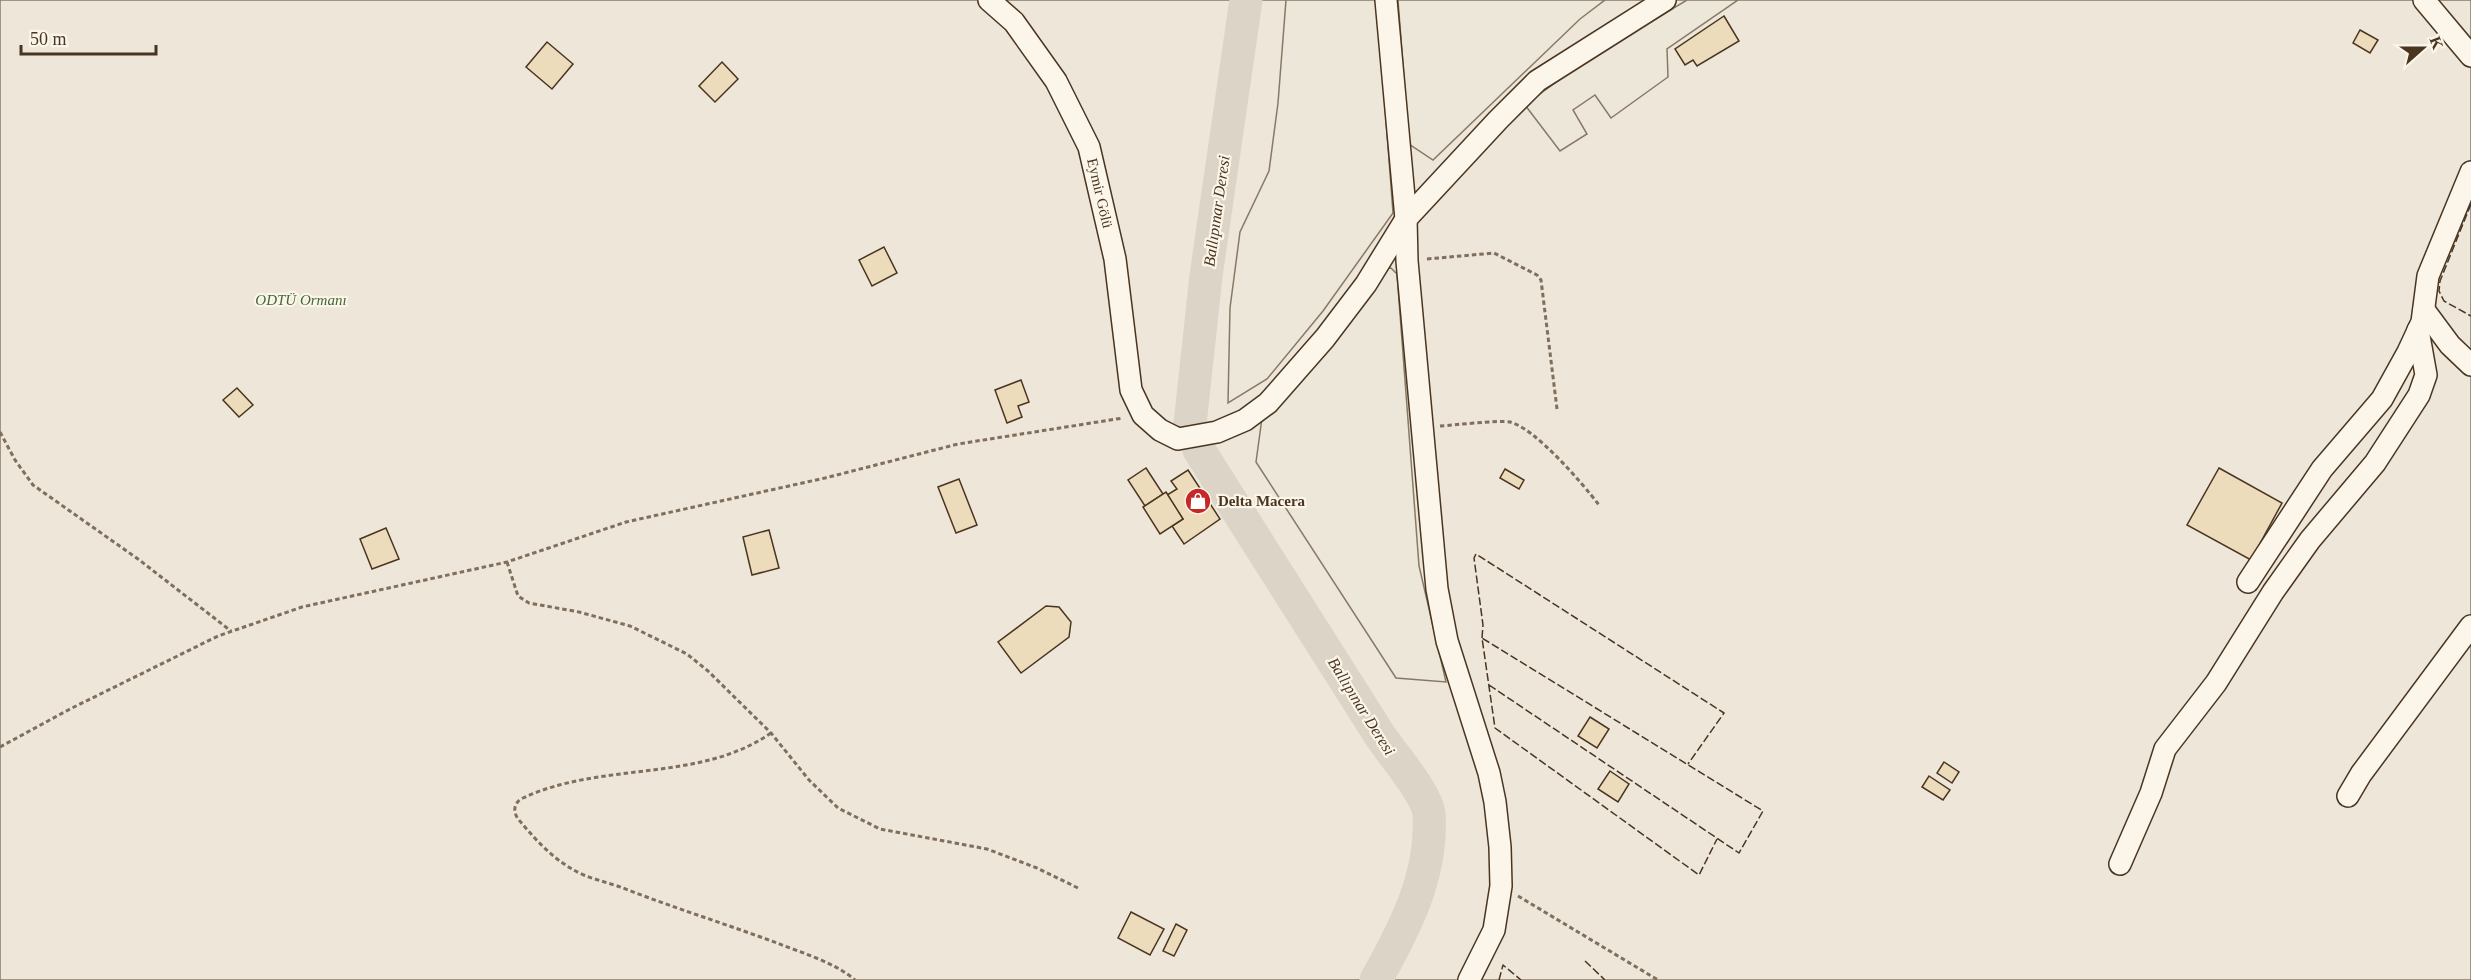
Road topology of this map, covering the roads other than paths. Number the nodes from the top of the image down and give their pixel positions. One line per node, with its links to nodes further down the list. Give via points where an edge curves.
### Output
1 (989, 0): 7 (street, Eymir Gölü, via 1014,22 1056,81 1089,147 1115,259 1131,390 1143,415 1178,439 1217,432 1245,420 1268,403 1346,311)
2 (1386, 0): 7 (street)
3 (1665, 0): 7 (street, via 1537,81)
4 (2424, 0): 5 (street)
5 (2471, 56)
6 (2471, 172): 8 (street, via 2428,276)
7 (1406, 219): 14 (street, via 1437,590 1447,641 1495,802 1501,886 1494,930)
8 (2421, 320): 9 (street); 10 (street, via 2382,399 2322,469); 13 (street, via 2426,375 2419,395 2375,463 2272,592 2216,683 2165,749)
9 (2471, 365)
10 (2248, 582)
11 (2471, 626): 12 (street)
12 (2348, 796)
13 (2120, 864)
14 (1469, 980)

